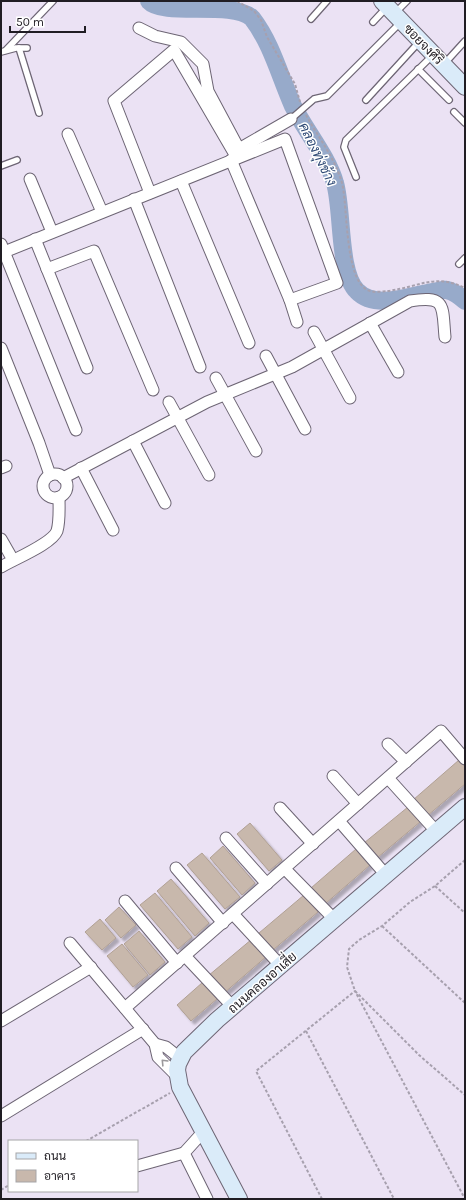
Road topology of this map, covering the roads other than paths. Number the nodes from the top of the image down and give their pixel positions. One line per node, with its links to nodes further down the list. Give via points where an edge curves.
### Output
1 (53, 1): 12 (lane)
2 (327, 1): 5 (lane)
3 (407, 1): 4 (lane)
4 (391, 11): 6 (lane); 8 (street, ซอยจงศิริ); 20 (lane, via 327,96 314,99)
5 (311, 19)
6 (373, 22)
7 (139, 28): 20 (street, via 155,36 181,42 203,64 208,91 239,149)
8 (420, 41): 13 (street, ซอยจงศิริ); 16 (lane)
9 (465, 41): 13 (lane)
10 (19, 48): 11 (lane); 12 (lane); 19 (lane)
11 (27, 48)
12 (3, 51)
13 (438, 60): 14 (lane); 15 (street, ซอยจงศิริ)
14 (418, 69): 17 (lane); 26 (lane, via 346,140 344,147)
15 (465, 87)
16 (366, 100)
17 (449, 100)
18 (454, 112): 21 (lane)
19 (40, 113)
20 (291, 119)
21 (465, 123)
22 (68, 134): 31 (street)
23 (234, 159): 28 (street); 29 (street, via 174,50 114,101); 38 (street); 38 (street, via 285,139 337,283)
24 (17, 160): 25 (lane)
25 (1, 166)
26 (356, 176)
27 (30, 179): 32 (street)
28 (181, 180): 29 (street); 43 (street)
29 (150, 193): 30 (street)
30 (134, 200): 31 (street); 47 (street)
31 (102, 212): 32 (street)
32 (52, 232): 33 (street)
33 (35, 239): 34 (street); 37 (street)
34 (3, 248): 58 (street)
35 (465, 258): 36 (lane)
36 (459, 264)
37 (47, 269): 48 (street); 52 (street, via 94,251)
38 (290, 300): 39 (street)
39 (297, 322)
40 (370, 323): 42 (street, via 410,302 432,299 441,305); 45 (street); 49 (street)
41 (314, 332): 45 (street)
42 (445, 337)
43 (249, 343)
44 (1, 348): 62 (street)
45 (324, 350): 50 (street); 54 (street)
46 (266, 356): 50 (street)
47 (200, 367)
48 (87, 368)
49 (398, 372)
50 (276, 373): 53 (street); 57 (street)
51 (216, 378): 53 (street)
52 (153, 390)
53 (225, 394): 56 (street); 60 (street)
54 (350, 398)
55 (169, 402): 56 (street)
56 (177, 418): 59 (street); 63 (street)
57 (305, 429)
58 (76, 430)
59 (133, 441): 61 (street); 66 (street)
60 (256, 451)
61 (81, 468): 64 (street); 67 (street)
62 (50, 475): 64 (street); 65 (street, via 43,483 43,489 50,497)
63 (208, 475)
64 (63, 478): 65 (street, via 65,492)
65 (59, 497): 69 (street, via 56,533 48,541)
66 (166, 503)
67 (112, 530)
68 (1, 539): 69 (street)
69 (13, 560): 70 (street)
70 (1, 566)
71 (388, 744): 73 (street)
72 (465, 759): 73 (street, via 441,732)
73 (406, 762): 75 (street)
74 (333, 776): 76 (street)
75 (388, 778): 76 (street); 80 (street)
76 (358, 804): 79 (street)
77 (465, 807): 80 (street, ถนนคลองอาเสี่ย)
78 (280, 808): 82 (street)
79 (339, 821): 82 (street); 85 (street)
80 (436, 831): 85 (street, ถนนคลองอาเสี่ย)
81 (226, 838): 86 (street)
82 (313, 844): 84 (street)
83 (176, 868): 90 (street)
84 (285, 868): 86 (street); 89 (street)
85 (386, 875): 89 (street, ถนนคลองอาเสี่ย)
86 (267, 884): 88 (street)
87 (125, 901): 92 (street)
88 (233, 914): 90 (street); 93 (street)
89 (335, 920): 93 (street, ถนนคลองอาเสี่ย)
90 (223, 923): 92 (street)
91 (70, 943): 94 (street)
92 (181, 960): 95 (street); 96 (street)
93 (281, 966): 95 (street, ถนนคลองอาเสี่ย)
94 (90, 967): 96 (street); 97 (street)
95 (233, 1007): 100 (street, ถนนคลองอาเสี่ย, via 192,1043)
96 (125, 1008): 98 (street)
97 (1, 1021)
98 (143, 1029): 99 (street); 102 (street)
99 (155, 1044): 100 (street, via 166,1047); 101 (street, one-way to 99, via 158,1057)
100 (181, 1059): 101 (street, ถนนคลองอาเสี่ย, via 178,1064)
101 (179, 1083): 103 (street)
102 (1, 1116)
103 (204, 1132): 104 (street); 107 (street)
104 (184, 1153): 105 (street); 106 (street)
105 (138, 1166)
106 (207, 1199)
107 (239, 1199)

